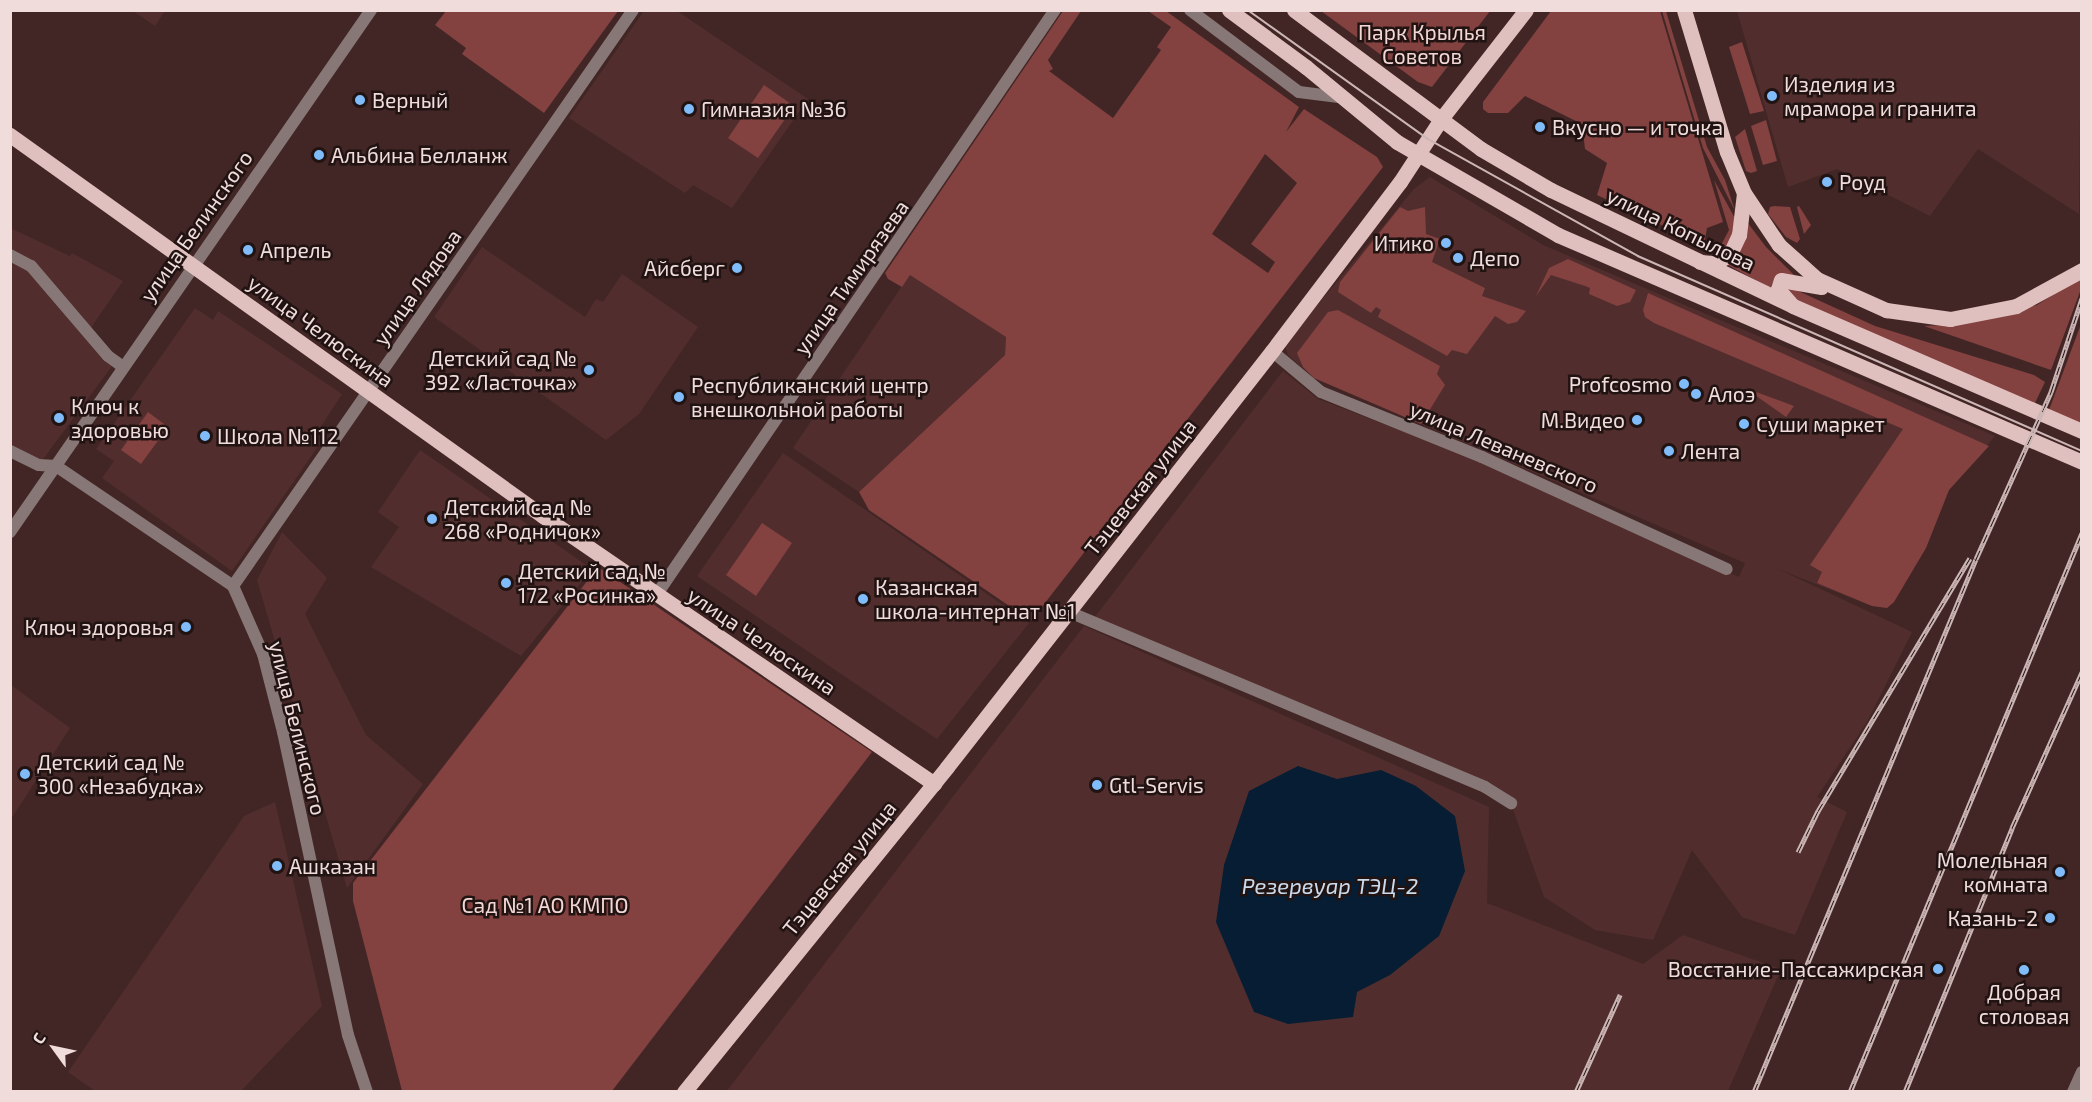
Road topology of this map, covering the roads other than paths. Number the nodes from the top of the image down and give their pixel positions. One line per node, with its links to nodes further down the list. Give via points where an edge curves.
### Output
1 (371, 10): 16 (street, улица Белинского)
2 (633, 10): 22 (street, улица Лядова)
3 (1055, 10): 30 (street, улица Тимирязева)
4 (1190, 10): 9 (street, via 1299,92)
5 (1229, 10): 9 (main road, via 1306,67)
6 (1294, 10): 10 (main road, улица Копылова)
7 (1526, 10): 10 (main road, Тэцевская улица)
8 (1684, 10): 13 (main road, via 1727,152)
9 (1339, 97): 12 (main road)
10 (1442, 119): 12 (main road, Тэцевская улица); 15 (main road, улица Копылова, via 1481,149 1545,187)
11 (10, 135): 16 (main road, улица Челюскина)
12 (1418, 155): 20 (main road, Тэцевская улица); 25 (main road, via 1558,235)
13 (1744, 194): 15 (main road, via 1739,235 1731,254 1716,263); 18 (main road, via 1759,221 1791,258)
14 (10, 255): 21 (street, via 31,267 108,356)
15 (1695, 262): 19 (main road, улица Копылова)
16 (194, 263): 21 (street, улица Белинского); 22 (main road, улица Челюскина)
17 (2082, 270): 18 (main road, via 2016,306 1950,319 1886,310)
18 (1838, 290): 19 (main road, via 1784,278 1778,289)
19 (1793, 306): 23 (main road, улица Копылова)
20 (1272, 351): 28 (street, улица Леваневского, via 1321,392 1482,457); 31 (main road, Тэцевская улица)
21 (123, 367): 26 (street, улица Белинского)
22 (368, 392): 29 (street, улица Лядова); 30 (main road, улица Челюскина)
23 (2082, 431)
24 (10, 451): 26 (street, via 39,465)
25 (2082, 462)
26 (56, 466): 27 (street, улица Белинского); 29 (street)
27 (10, 532)
28 (1727, 569)
29 (233, 586): 35 (street, улица Белинского, via 263,654 348,1035)
30 (657, 594): 32 (main road, улица Челюскина)
31 (1069, 612): 32 (main road, Тэцевская улица); 33 (street, via 1485,787)
32 (934, 784): 36 (main road, Тэцевская улица)
33 (1511, 803)
34 (2082, 1072): 37 (street)
35 (367, 1092)
36 (684, 1092)
37 (2073, 1092)

